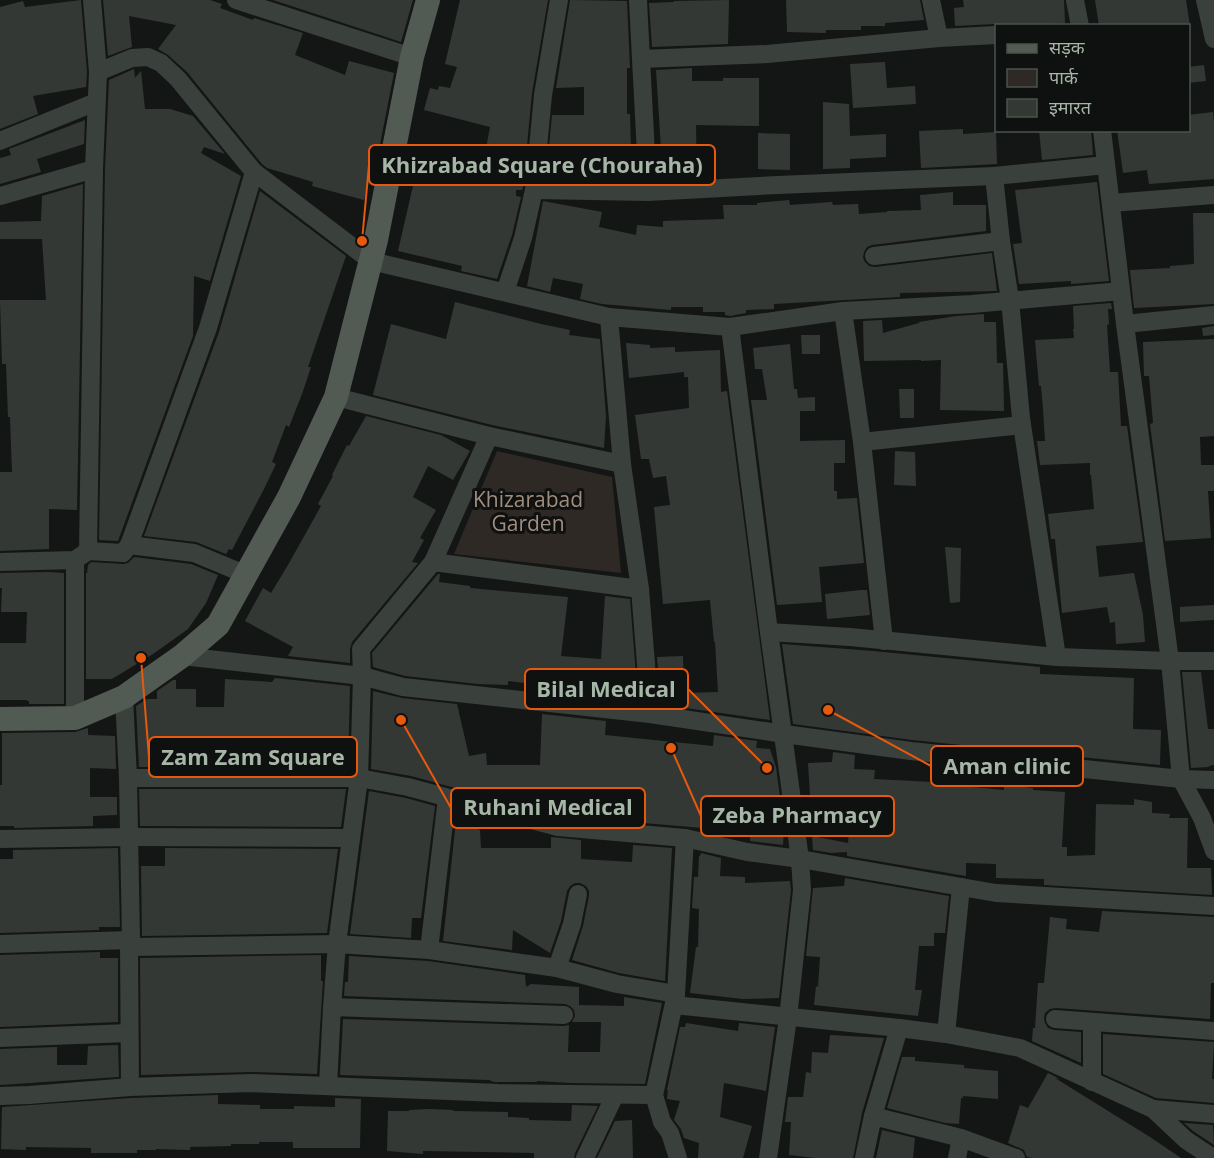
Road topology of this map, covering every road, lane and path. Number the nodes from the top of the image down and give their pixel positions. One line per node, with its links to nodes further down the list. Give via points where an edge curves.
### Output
1 (92, 0): 15 (street)
2 (236, 0): 13 (street)
3 (428, 0): 13 (main road)
4 (559, 0): 23 (street, via 543,95)
5 (638, 0): 14 (street)
6 (932, 0): 11 (street)
7 (1075, 0): 9 (street)
8 (1205, 0): 12 (street)
9 (1080, 24)
10 (995, 36): 11 (street)
11 (939, 38): 14 (street, via 767,54)
12 (1214, 39)
13 (412, 57): 30 (main road)
14 (641, 59): 24 (street)
15 (98, 72): 16 (street); 21 (street, via 132,58 148,57 161,63)
16 (96, 102): 18 (street); 20 (street)
17 (1102, 132): 19 (street)
18 (0, 141)
19 (1106, 165): 22 (street); 27 (street)
20 (94, 168): 26 (street); 45 (street)
21 (254, 172): 30 (street); 44 (street, via 208,328)
22 (994, 176): 24 (street); 28 (street)
23 (534, 190): 24 (street); 32 (street)
24 (648, 192)
25 (1214, 195): 27 (street)
26 (0, 196)
27 (1111, 203): 31 (street)
28 (1001, 240): 29 (street); 33 (street)
29 (874, 256)
30 (371, 261): 32 (street); 39 (main road)
31 (1121, 291): 33 (street); 37 (street)
32 (505, 292): 36 (street)
33 (1010, 300): 34 (street); 40 (street)
34 (843, 311): 38 (street); 42 (street)
35 (1214, 315): 37 (street)
36 (609, 317): 38 (street); 43 (street)
37 (1125, 324): 55 (street)
38 (730, 327): 50 (street)
39 (336, 397): 41 (street); 48 (main road)
40 (1022, 425): 42 (street); 53 (street)
41 (489, 436): 43 (street); 47 (street)
42 (862, 442): 51 (street)
43 (622, 464): 49 (street)
44 (129, 545): 45 (street, via 123,553); 48 (street, via 194,553)
45 (82, 555): 46 (street); 59 (street)
46 (0, 562)
47 (433, 562): 49 (street); 56 (street, via 361,649)
48 (247, 575): 52 (main road, via 218,625)
49 (640, 590): 58 (street)
50 (769, 632): 51 (street); 61 (street)
51 (884, 640): 53 (street)
52 (182, 656): 56 (street); 57 (main road)
53 (1057, 657): 55 (street)
54 (1214, 661): 55 (street)
55 (1170, 662): 64 (street)
56 (362, 676): 58 (street, via 403,687); 63 (street)
57 (124, 697): 59 (main road); 62 (street)
58 (650, 714): 61 (street)
59 (75, 718): 60 (main road)
60 (0, 720)
61 (784, 734): 64 (street); 72 (street)
62 (128, 778): 63 (street); 67 (street)
63 (359, 778): 66 (street); 68 (street)
64 (1181, 779): 65 (street); 71 (street)
65 (1214, 780)
66 (447, 798): 69 (street, via 558,827); 79 (street)
67 (129, 837): 68 (street); 70 (street); 77 (street)
68 (351, 838): 78 (street)
69 (685, 838): 72 (street); 81 (street)
70 (0, 839)
71 (1214, 851)
72 (800, 859): 73 (street); 84 (street, via 802,890)
73 (961, 887): 75 (street, via 996,893); 90 (street)
74 (578, 894): 80 (street)
75 (1214, 906)
76 (0, 944): 77 (street)
77 (130, 944): 78 (street); 89 (street)
78 (337, 944): 79 (street); 82 (street)
79 (429, 950): 80 (street)
80 (557, 968): 81 (street)
81 (675, 1000): 84 (street); 96 (street)
82 (332, 1007): 83 (street); 93 (street)
83 (564, 1015)
84 (788, 1017): 87 (street); 105 (street)
85 (1055, 1019): 86 (street)
86 (1092, 1022): 88 (street); 92 (street)
87 (899, 1028): 90 (street); 100 (street)
88 (1214, 1031)
89 (129, 1033): 91 (street); 94 (street)
90 (946, 1034): 92 (street, via 1020,1048)
91 (0, 1038)
92 (1092, 1082): 98 (street)
93 (328, 1086): 94 (street, via 251,1083); 95 (street)
94 (130, 1088): 97 (street)
95 (615, 1095): 96 (street); 103 (street)
96 (654, 1095): 104 (street)
97 (0, 1096)
98 (1153, 1109): 99 (street); 102 (street)
99 (1214, 1114)
100 (873, 1116): 101 (street); 106 (street)
101 (961, 1138): 107 (street); 108 (street)
102 (1186, 1140): 109 (street); 110 (street)
103 (585, 1158)
104 (678, 1158)
105 (768, 1158)
106 (864, 1158)
107 (957, 1158)
108 (1016, 1158)
109 (1184, 1158)
110 (1213, 1158)

